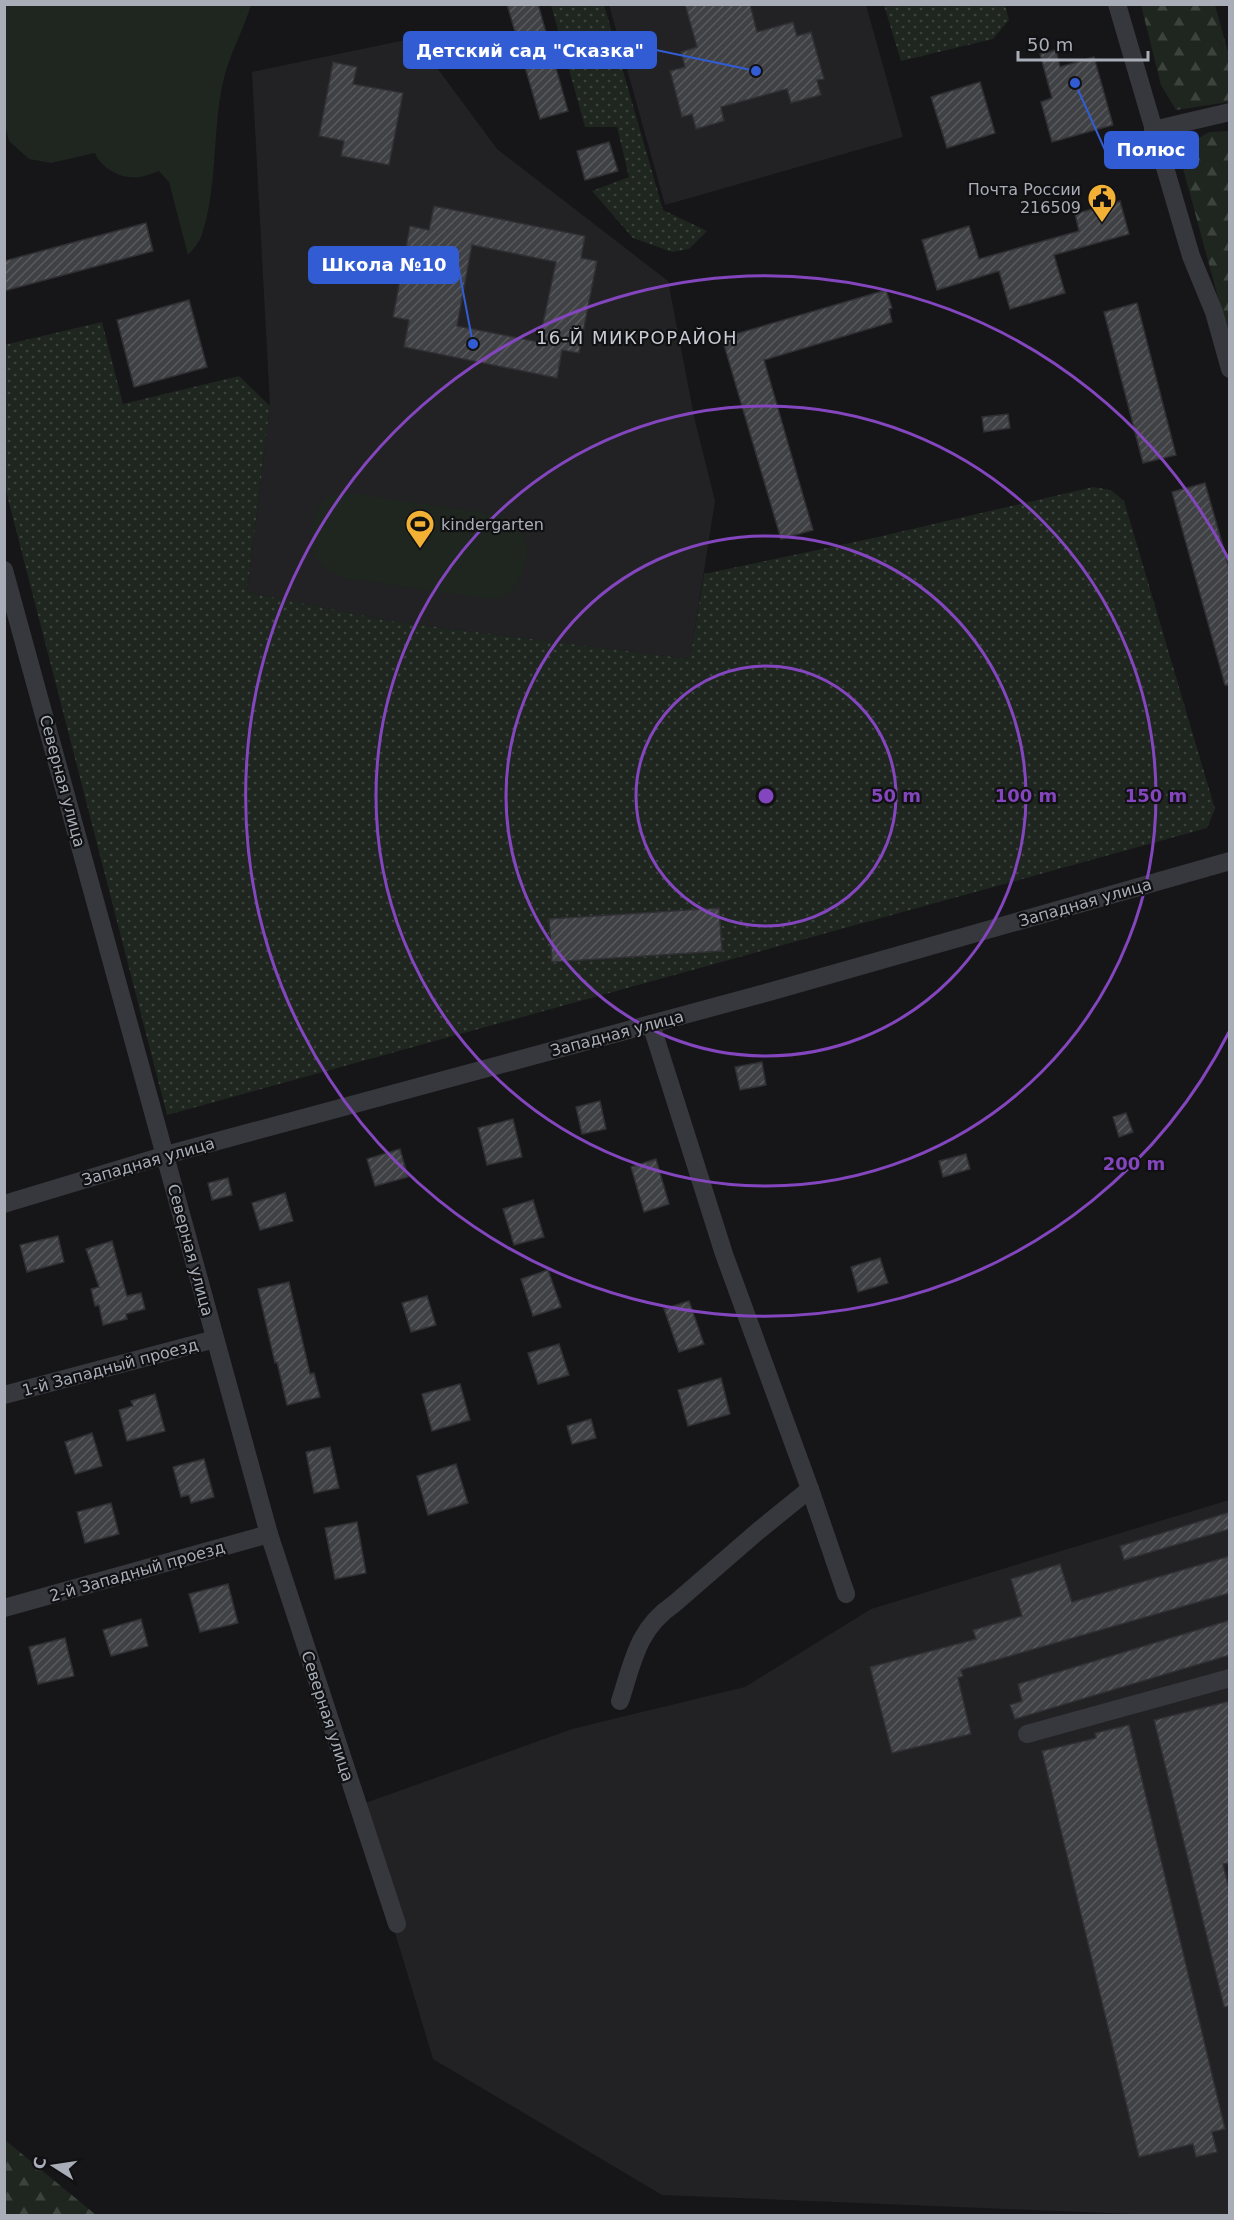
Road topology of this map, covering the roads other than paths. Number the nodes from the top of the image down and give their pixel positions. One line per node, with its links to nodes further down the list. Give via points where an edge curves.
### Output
1 (1117, 4): 3 (street)
2 (1230, 112): 3 (street)
3 (1152, 130): 4 (street)
4 (1230, 369)
5 (4, 570): 8 (street, Северная улица)
6 (1230, 861): 7 (street, Западная улица)
7 (651, 1024): 8 (street, Западная улица); 12 (street, via 724,1254)
8 (166, 1155): 9 (street, Западная улица); 10 (street, Северная улица)
9 (4, 1204)
10 (215, 1340): 11 (street, 1-й Западный проезд); 13 (street, Северная улица)
11 (4, 1395)
12 (810, 1489): 14 (street); 17 (street, via 661,1613 640,1638)
13 (269, 1534): 15 (street, 2-й Западный проезд); 19 (street, Северная улица)
14 (846, 1594)
15 (4, 1608)
16 (1230, 1678): 18 (street)
17 (620, 1701)
18 (1027, 1734)
19 (397, 1924)

